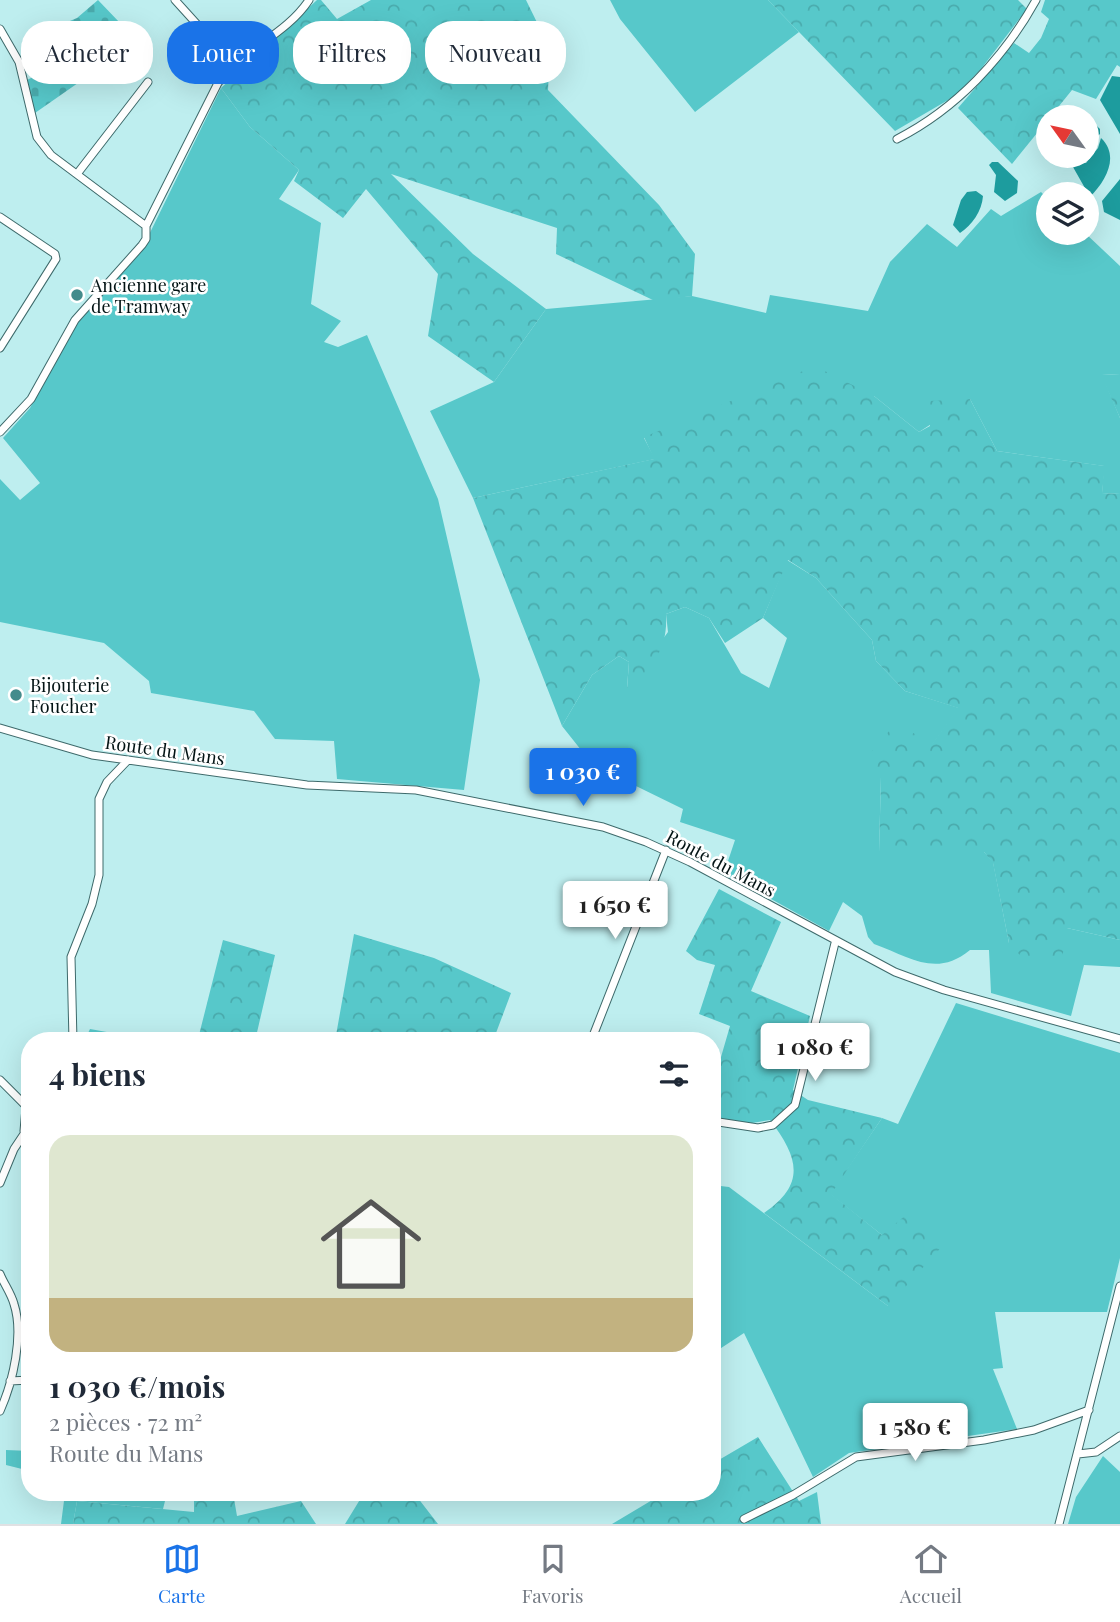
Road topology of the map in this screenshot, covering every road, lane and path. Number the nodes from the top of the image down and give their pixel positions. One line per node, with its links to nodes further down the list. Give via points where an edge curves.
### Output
1 (175, 0): 4 (street)
2 (309, 0): 6 (street)
3 (1036, 0): 9 (street, via 1010,40 963,95)
4 (194, 21)
5 (0, 29): 10 (street, via 19,62 39,142)
6 (279, 30)
7 (146, 84): 10 (street)
8 (218, 84): 12 (street)
9 (898, 139)
10 (78, 174): 12 (street)
11 (0, 217): 13 (street, via 56,259)
12 (146, 226): 14 (street, via 142,245 70,327 31,399)
13 (0, 348)
14 (0, 432)
15 (0, 728): 16 (street, Route du Mans, via 61,748)
16 (128, 760): 17 (street, Route du Mans, via 307,785 416,790 603,827); 19 (street, via 99,799 99,875 72,957)
17 (666, 850): 18 (street, Route du Mans); 20 (street)
18 (835, 943): 21 (street, Route du Mans, via 923,983); 24 (street, via 795,1105 773,1125 738,1128)
19 (73, 1032)
20 (595, 1032)
21 (1120, 1039)
22 (0, 1080): 23 (street)
23 (21, 1102)
24 (721, 1123)
25 (21, 1140): 26 (street)
26 (0, 1183)
27 (0, 1274): 30 (street, via 16,1313)
28 (1120, 1286): 31 (street)
29 (21, 1380): 30 (street)
30 (10, 1381): 32 (street)
31 (1089, 1410): 34 (street); 35 (street, via 1034,1430 856,1457)
32 (0, 1411)
33 (1120, 1437): 34 (street, via 1096,1452)
34 (1078, 1454): 36 (street)
35 (744, 1519)
36 (1059, 1524)

